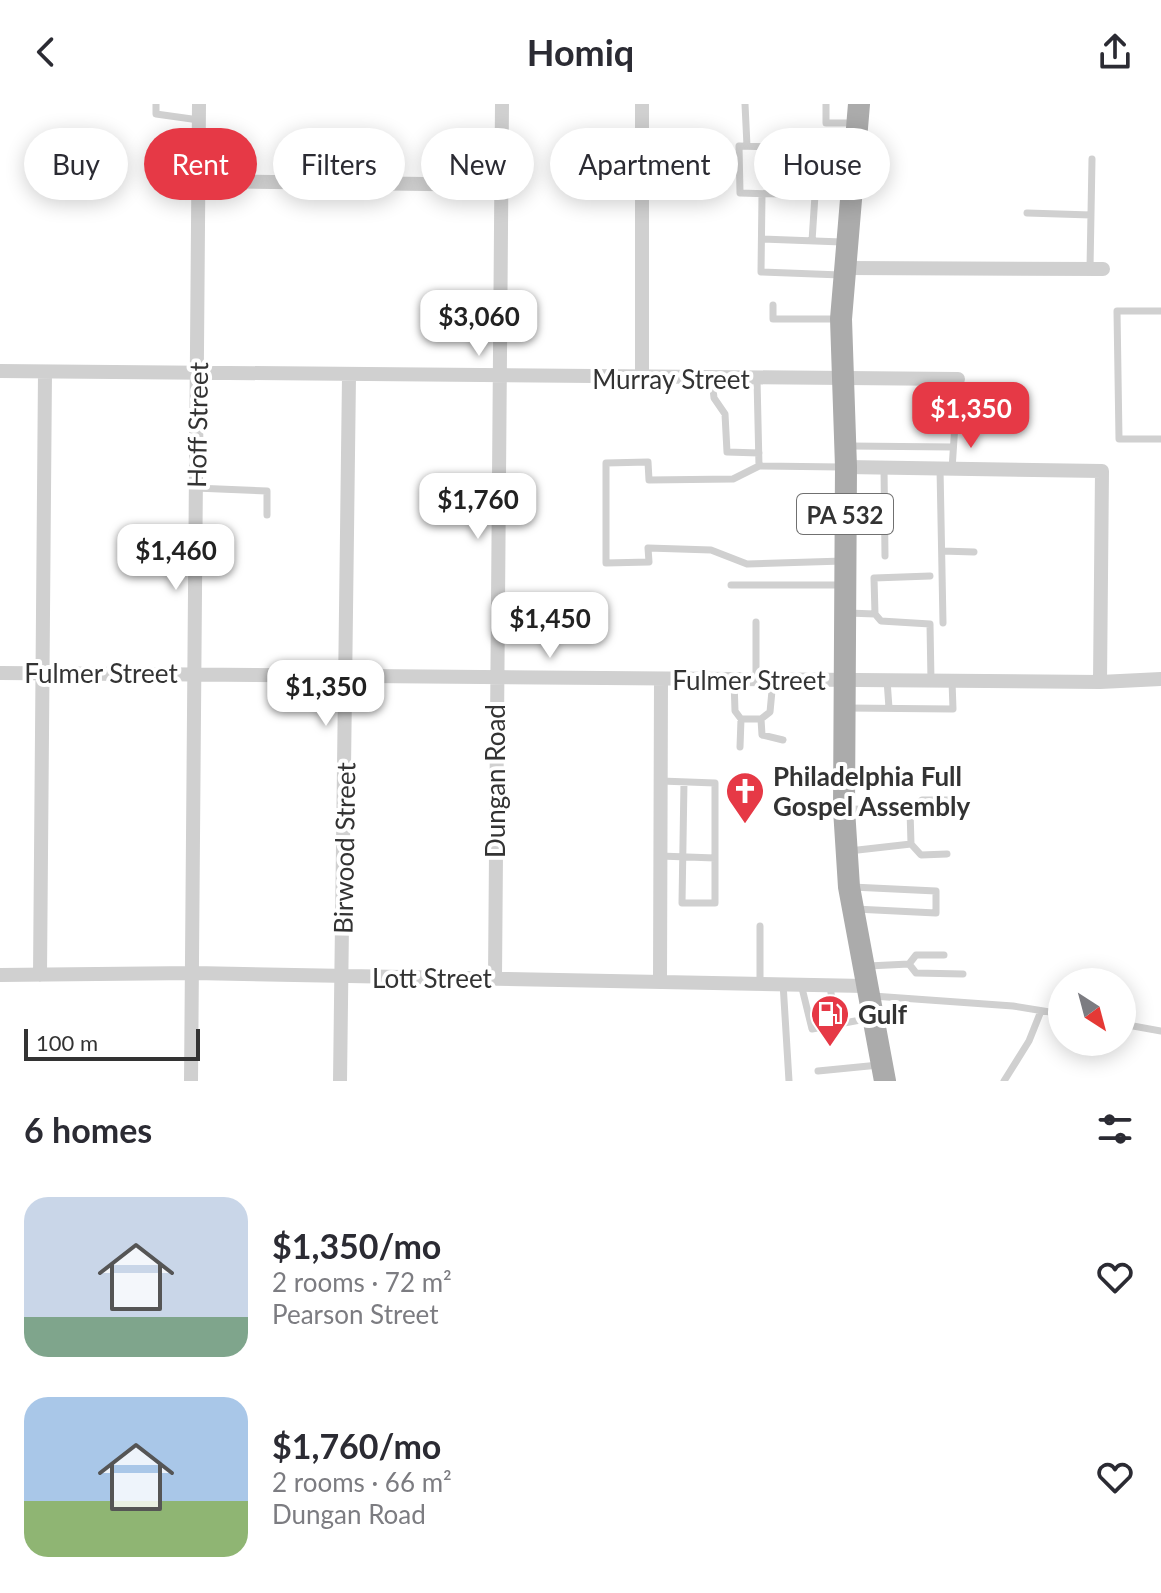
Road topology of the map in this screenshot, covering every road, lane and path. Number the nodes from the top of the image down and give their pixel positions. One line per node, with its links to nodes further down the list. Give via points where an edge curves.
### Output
1 (156, 104): 8 (lane, via 156,114)
2 (199, 104): 8 (street, Hoff Street)
3 (502, 104): 10 (street, Dungan Road)
4 (642, 104): 37 (street)
5 (745, 104): 11 (lane)
6 (826, 104): 7 (lane, via 826,123)
7 (859, 113)
8 (199, 120): 9 (street, Hoff Street)
9 (199, 128)
10 (502, 128)
11 (747, 146): 12 (lane); 16 (lane, via 739,146 740,193)
12 (754, 146)
13 (1092, 159): 23 (lane)
14 (257, 182): 15 (street)
15 (421, 184)
16 (754, 194)
17 (199, 200): 34 (street, Hoff Street)
18 (502, 200): 36 (street, Dungan Road)
19 (762, 200): 24 (lane)
20 (815, 200): 25 (lane)
21 (854, 200): 26 (main road, PA 532)
22 (1027, 213): 23 (lane)
23 (1091, 215): 27 (lane)
24 (762, 239): 25 (lane); 28 (lane, via 761,272)
25 (812, 241): 26 (lane)
26 (849, 242): 28 (main road, PA 532)
27 (1097, 268): 28 (street)
28 (845, 272): 31 (main road, PA 532)
29 (773, 305): 31 (lane, via 773,319)
30 (1161, 311): 42 (lane, via 1117,311 1119,439)
31 (841, 319): 40 (main road, PA 532)
32 (0, 371): 33 (street, Murray Street)
33 (45, 372): 34 (street, Murray Street); 63 (street)
34 (198, 374): 35 (street, Murray Street); 49 (street, Hoff Street)
35 (349, 376): 36 (street, Murray Street); 65 (street, Birwood Street)
36 (500, 378): 37 (street, Murray Street); 66 (street, Dungan Road)
37 (642, 379): 38 (street, Murray Street)
38 (712, 379): 39 (street, Murray Street); 44 (lane, via 714,398 725,414 727,452)
39 (757, 379): 40 (street, Murray Street); 44 (lane)
40 (843, 379): 41 (street, Murray Street); 45 (main road, PA 532)
41 (958, 379): 43 (lane)
42 (1161, 439)
43 (952, 447): 45 (lane); 48 (lane)
44 (759, 453): 46 (lane)
45 (845, 456): 46 (lane); 47 (street); 54 (main road, PA 532)
46 (759, 466): 54 (lane, via 733,479 649,480 648,462 606,463 606,563 649,562 648,548 711,550 747,564)
47 (884, 467): 48 (street); 53 (lane)
48 (946, 468): 51 (lane); 76 (street, via 1102,471)
49 (195, 488): 50 (lane, via 267,491); 64 (street, Hoff Street)
50 (267, 515)
51 (942, 551): 52 (lane); 61 (lane)
52 (974, 552)
53 (885, 556)
54 (845, 561): 57 (main road, PA 532)
55 (930, 576): 59 (lane, via 874,578)
56 (731, 585): 57 (lane)
57 (845, 585): 58 (main road, PA 532)
58 (845, 613): 59 (lane); 72 (main road, PA 532)
59 (875, 614): 74 (lane, via 881,621 930,624)
60 (756, 622): 70 (lane)
61 (943, 623)
62 (0, 673): 63 (street, Fulmer Street)
63 (44, 673): 64 (street, Fulmer Street); 101 (street)
64 (195, 674): 65 (street, Fulmer Street); 98 (street, Hoff Street)
65 (346, 676): 66 (street, Fulmer Street); 102 (street, Birwood Street)
66 (495, 678): 68 (street, Fulmer Street); 103 (street, Dungan Road)
67 (1161, 679): 76 (street, Fulmer Street)
68 (661, 680): 69 (street, Fulmer Street); 83 (street)
69 (734, 680): 70 (street, Fulmer Street); 79 (lane, via 735,711)
70 (756, 680): 71 (street, Fulmer Street)
71 (773, 680): 72 (street, Fulmer Street); 80 (lane, via 770,712)
72 (844, 680): 73 (street, Fulmer Street); 77 (main road, PA 532)
73 (887, 680): 74 (street, Fulmer Street); 78 (lane)
74 (931, 681): 75 (street, Fulmer Street)
75 (952, 681): 76 (street, Fulmer Street); 78 (lane, via 953,709)
76 (1100, 682)
77 (844, 708): 78 (lane); 86 (main road, PA 532)
78 (889, 708)
79 (741, 719): 80 (lane); 82 (lane)
80 (761, 719): 81 (lane, via 762,735)
81 (783, 740)
82 (740, 747)
83 (661, 781): 84 (lane); 91 (street)
84 (684, 782): 92 (lane); 93 (lane, via 715,783)
85 (950, 800): 87 (lane, via 922,800)
86 (844, 809): 87 (lane); 89 (main road, PA 532)
87 (910, 810): 88 (lane)
88 (911, 844): 89 (lane); 90 (lane, via 921,855)
89 (846, 851): 94 (main road, PA 532)
90 (947, 854)
91 (660, 856): 92 (lane); 104 (street)
92 (684, 857): 93 (lane); 93 (lane, via 682,903 715,903)
93 (715, 858)
94 (851, 898): 94 (lane, via 936,913 936,891); 109 (main road, PA 532)
95 (760, 926): 105 (lane)
96 (944, 955): 97 (lane, via 916,955)
97 (909, 964): 99 (lane, via 916,973); 109 (lane)
98 (194, 973): 101 (street, Lott Street); 102 (street, Lott Street); 117 (street, Hoff Street)
99 (963, 974)
100 (0, 975): 101 (street, Lott Street)
101 (40, 975)
102 (343, 978): 103 (street, Lott Street); 118 (street, Birwood Street)
103 (495, 978): 104 (street, Lott Street)
104 (660, 980): 105 (street, Lott Street)
105 (760, 983): 106 (street, Lott Street)
106 (783, 983): 107 (street, Lott Street); 119 (lane)
107 (801, 984): 108 (street, Lott Street); 112 (lane, via 812,1029)
108 (830, 985): 109 (street, Lott Street); 112 (lane)
109 (866, 992): 110 (lane); 112 (lane); 116 (main road, PA 532)
110 (1041, 1011): 111 (lane); 120 (lane)
111 (1048, 1012)
112 (835, 1024)
113 (1136, 1027): 114 (lane)
114 (1161, 1031)
115 (818, 1071): 116 (lane)
116 (883, 1073)
117 (191, 1081)
118 (340, 1081)
119 (789, 1081)
120 (1004, 1081)

